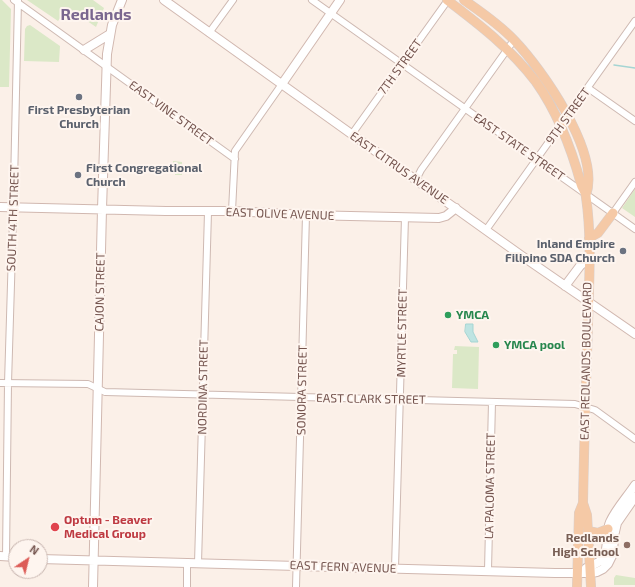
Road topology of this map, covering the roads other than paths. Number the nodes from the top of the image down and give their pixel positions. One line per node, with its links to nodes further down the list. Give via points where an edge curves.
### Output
1 (122, 0): 12 (street, CAJON STREET)
2 (164, 0): 11 (street, EAST CITRUS AVENUE)
3 (233, 0): 11 (street)
4 (312, 0): 9 (street, EAST STATE STREET)
5 (340, 0): 9 (street)
6 (448, 0): 14 (main road, EAST REDLANDS BOULEVARD); 16 (street, 7TH STREET)
7 (464, 0): 13 (main road, EAST REDLANDS BOULEVARD, via 490,18)
8 (17, 1): 15 (street, EAST VINE STREET); 31 (street, SOUTH 4TH STREET)
9 (331, 13): 16 (street, EAST STATE STREET); 18 (street)
10 (635, 21): 19 (street, 9TH STREET)
11 (209, 33): 18 (street, EAST CITRUS AVENUE)
12 (110, 34): 15 (street); 17 (street, CAJON STREET)
13 (514, 40): 14 (street); 21 (main road, EAST REDLANDS BOULEVARD, via 551,85)
14 (507, 49): 20 (street); 23 (main road, EAST REDLANDS BOULEVARD, via 536,82)
15 (84, 50): 17 (street, EAST VINE STREET)
16 (403, 64): 20 (street, EAST STATE STREET); 24 (street, 7TH STREET)
17 (107, 67): 25 (street, EAST VINE STREET); 33 (street, CAJON STREET)
18 (282, 84): 24 (street, EAST CITRUS AVENUE); 25 (street, via 236,149)
19 (588, 88): 21 (street, 9TH STREET); 22 (street)
20 (465, 109): 26 (street, EAST STATE STREET); 27 (street)
21 (568, 116): 23 (street, 9TH STREET); 29 (main road, EAST REDLANDS BOULEVARD, via 577,135 587,169)
22 (635, 121)
23 (562, 125): 26 (street, 9TH STREET); 29 (main road, EAST REDLANDS BOULEVARD)
24 (352, 134): 27 (street, EAST CITRUS AVENUE)
25 (235, 159): 34 (street)
26 (536, 159): 29 (street, EAST STATE STREET); 40 (street, 9TH STREET)
27 (416, 180): 32 (street, EAST CITRUS AVENUE)
28 (635, 182): 36 (street)
29 (586, 195): 36 (street, EAST STATE STREET); 41 (main road, EAST REDLANDS BOULEVARD)
30 (0, 207): 31 (street, EAST OLIVE AVENUE)
31 (13, 207): 33 (street, EAST OLIVE AVENUE); 47 (street, SOUTH 4TH STREET)
32 (456, 208): 38 (street, EAST OLIVE AVENUE, via 439,218); 40 (street, EAST CITRUS AVENUE)
33 (102, 209): 35 (street, EAST OLIVE AVENUE); 48 (street, CAJON STREET)
34 (232, 211): 35 (street, EAST OLIVE AVENUE); 37 (street, EAST OLIVE AVENUE)
35 (208, 212): 49 (street, NORDINA STREET)
36 (612, 213): 39 (street, EAST STATE STREET); 41 (main road, via 598,233)
37 (306, 215): 38 (street, EAST OLIVE AVENUE); 50 (street, SONORA STREET)
38 (405, 217): 51 (street, MYRTLE STREET)
39 (635, 229)
40 (486, 230): 43 (street, EAST CITRUS AVENUE)
41 (589, 238): 42 (main road, EAST REDLANDS BOULEVARD)
42 (589, 258): 43 (street); 44 (main road, EAST REDLANDS BOULEVARD)
43 (565, 286): 44 (street, EAST CITRUS AVENUE)
44 (588, 302): 45 (street, EAST CITRUS AVENUE); 53 (main road, EAST REDLANDS BOULEVARD)
45 (635, 334)
46 (0, 382): 47 (street, EAST CLARK STREET)
47 (8, 382): 48 (street, EAST CLARK STREET, via 88,384); 60 (street, SOUTH 4TH STREET)
48 (98, 389): 49 (street, EAST CLARK STREET, via 105,392); 62 (street, CAJON STREET)
49 (203, 395): 50 (street, EAST CLARK STREET); 64 (street, NORDINA STREET)
50 (301, 397): 51 (street, EAST CLARK STREET); 65 (street, SONORA STREET)
51 (400, 400): 52 (street, EAST CLARK STREET); 66 (street, MYRTLE STREET)
52 (492, 402): 53 (street, EAST CLARK STREET); 68 (street, LA PALOMA STREET)
53 (585, 406): 54 (street, EAST CLARK STREET, via 595,410); 57 (main road, EAST REDLANDS BOULEVARD)
54 (635, 439)
55 (635, 485): 58 (street, via 616,512)
56 (635, 497): 67 (street, via 618,524 608,564 600,571)
57 (583, 503): 59 (main road, EAST REDLANDS BOULEVARD); 69 (main road, EAST REDLANDS BOULEVARD, via 579,513)
58 (608, 529): 59 (main road, via 598,534); 67 (street, via 603,558)
59 (588, 531): 67 (main road, EAST REDLANDS BOULEVARD)
60 (3, 556)
61 (48, 559): 62 (street, EAST FERN AVENUE)
62 (94, 562): 63 (street, EAST FERN AVENUE); 70 (street, CAJON STREET)
63 (187, 563): 64 (street, EAST FERN AVENUE); 71 (street)
64 (198, 563): 65 (street, EAST FERN AVENUE)
65 (297, 566): 66 (street, EAST FERN AVENUE); 72 (street, SONORA STREET)
66 (394, 568): 68 (street, EAST FERN AVENUE)
67 (590, 569): 69 (street, EAST FERN AVENUE); 74 (main road, EAST REDLANDS BOULEVARD)
68 (488, 570): 69 (street, EAST FERN AVENUE)
69 (578, 572): 73 (main road, EAST REDLANDS BOULEVARD)
70 (93, 587)
71 (187, 587)
72 (296, 587)
73 (577, 587)
74 (592, 587)

